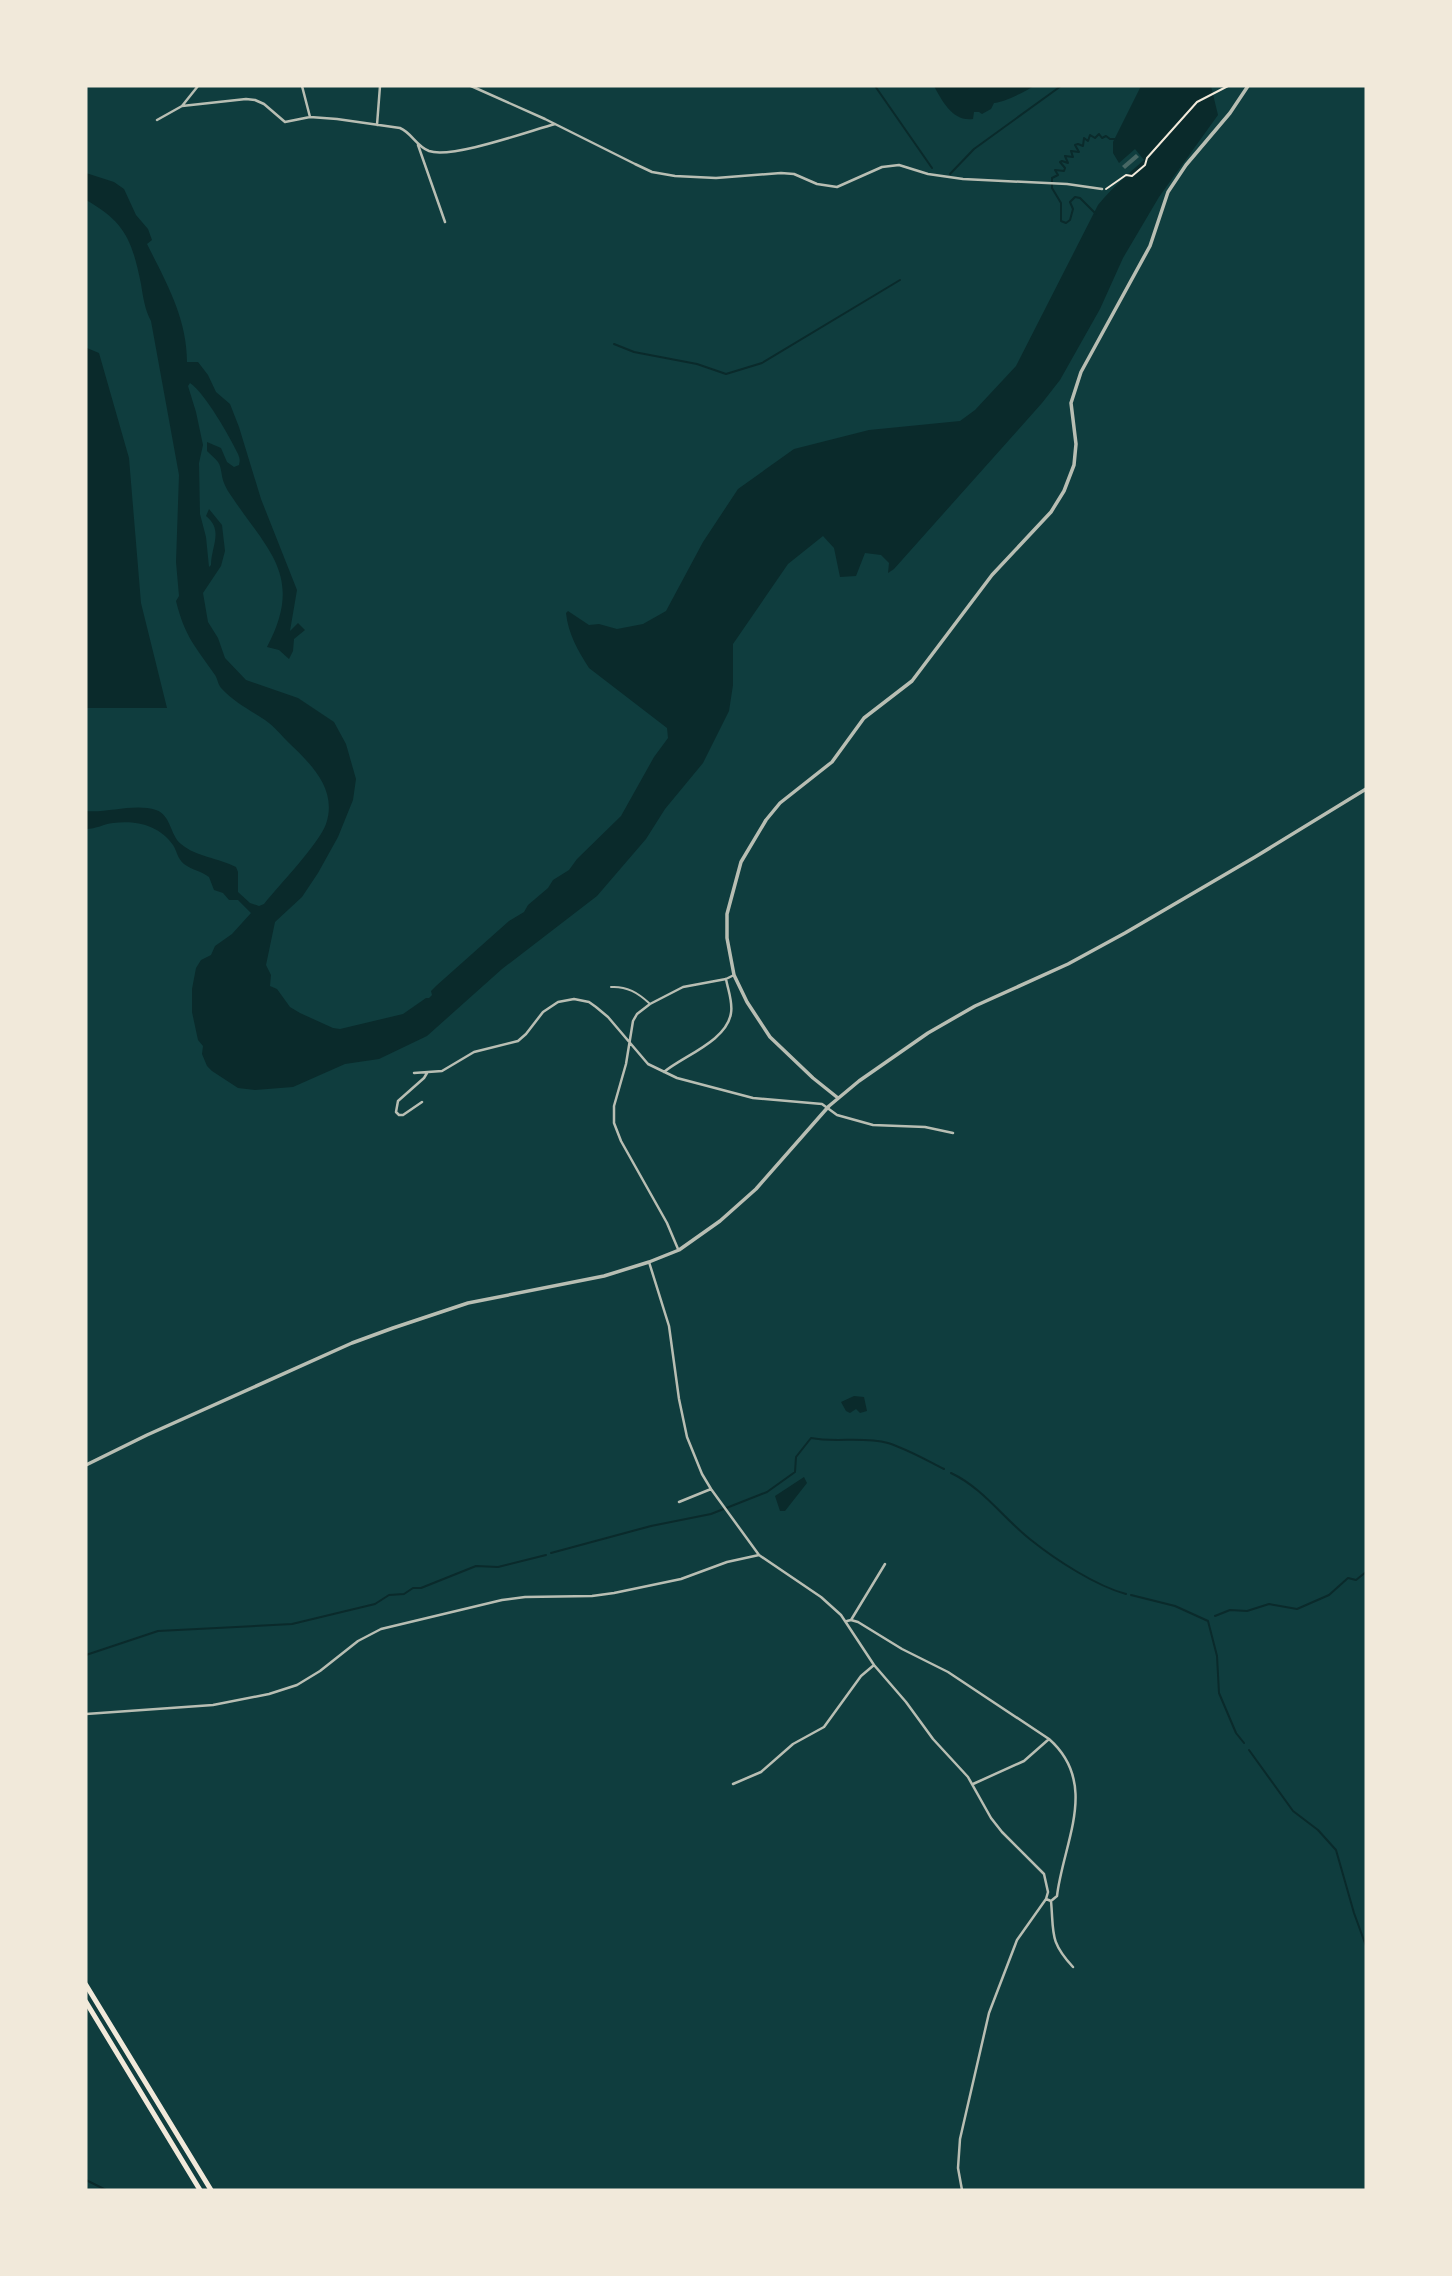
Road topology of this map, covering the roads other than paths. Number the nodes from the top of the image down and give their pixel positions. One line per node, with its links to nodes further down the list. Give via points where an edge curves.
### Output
1 (198, 86): 6 (street)
2 (302, 86): 7 (street)
3 (380, 86): 10 (street)
4 (471, 86): 9 (street)
5 (1248, 86): 15 (street, via 1167,192 1150,246 1088,357 1071,403 1074,465 1051,512 987,581 912,681 864,718 832,762 780,803 750,846 729,906 729,956)
6 (182, 106): 7 (street, via 255,100 285,122); 8 (street)
7 (310, 117): 10 (street)
8 (157, 120)
9 (555, 124): 11 (street, via 444,154); 12 (street, via 652,172 675,176 781,173 837,187 882,167 899,165 952,177)
10 (376, 125): 11 (street, via 404,130)
11 (418, 145): 13 (street)
12 (1102, 189)
13 (445, 222)
14 (1366, 789): 23 (street, via 1125,933 947,1021)
15 (734, 975): 16 (street); 23 (street, via 769,1037)
16 (726, 979): 18 (street, via 683,987); 20 (street, via 732,1004 727,1023 704,1046)
17 (611, 987): 18 (lane, via 631,990)
18 (650, 1004): 19 (street, via 633,1021)
19 (630, 1041): 20 (street, via 649,1064); 22 (street, via 596,1007 567,999 543,1012 518,1041 474,1052 442,1071); 27 (street, via 613,1114 618,1135)
20 (664, 1072): 25 (street, via 739,1096 815,1102)
21 (414, 1073): 22 (street)
22 (426, 1073): 24 (street, via 398,1101 396,1112 402,1115)
23 (838, 1098): 25 (street)
24 (422, 1102)
25 (827, 1108): 26 (street, via 857,1122); 27 (street, via 756,1189 720,1222)
26 (953, 1133)
27 (679, 1250): 28 (street)
28 (649, 1262): 29 (street, via 604,1276 468,1303 393,1328); 30 (street, via 669,1326 683,1422)
29 (86, 1465)
30 (711, 1489): 31 (street); 32 (street)
31 (679, 1502)
32 (759, 1555): 35 (street, via 821,1597); 37 (street, via 630,1590 502,1600 381,1629 305,1681 270,1694 213,1705)
33 (885, 1564): 34 (street)
34 (852, 1620): 35 (street); 38 (street, via 948,1672)
35 (846, 1622): 36 (street)
36 (874, 1665): 39 (street, via 824,1727 793,1744 761,1772); 40 (street)
37 (86, 1714)
38 (1049, 1739): 40 (street, via 1024,1760); 42 (street, via 1071,1771 1075,1807 1057,1896)
39 (733, 1784)
40 (973, 1784): 41 (street, via 1002,1832 1044,1874)
41 (1046, 1899): 42 (street); 48 (street, via 1017,1940 989,2012 960,2139)
42 (1051, 1901): 43 (street, via 1055,1944)
43 (1073, 1967)
44 (86, 1985): 47 (highway)
45 (86, 2002): 46 (highway)
46 (200, 2190)
47 (211, 2190)
48 (962, 2190)

